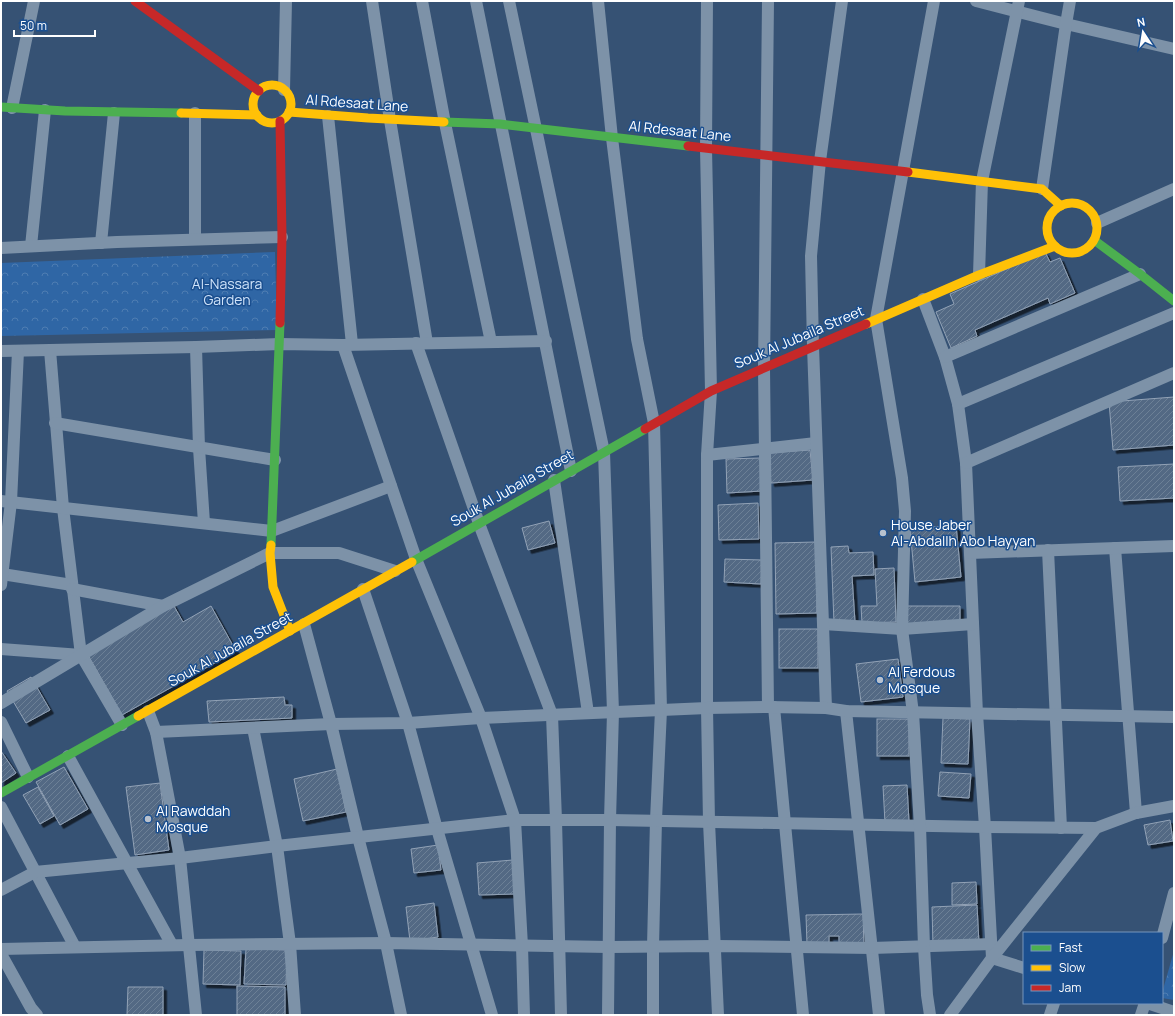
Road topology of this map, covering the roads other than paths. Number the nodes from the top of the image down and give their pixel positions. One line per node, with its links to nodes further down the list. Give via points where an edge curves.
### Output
1 (34, 1): 20 (street)
2 (135, 1): 19 (street)
3 (286, 1): 18 (street)
4 (372, 1): 27 (street)
5 (422, 1): 29 (street)
6 (476, 1): 30 (street)
7 (509, 1): 31 (street)
8 (598, 1): 32 (street)
9 (707, 1): 33 (street)
10 (768, 1): 34 (street)
11 (842, 1): 35 (street)
12 (934, 1): 36 (street)
13 (976, 1): 15 (street)
14 (1070, 1): 16 (street)
15 (1017, 6): 16 (street); 37 (street)
16 (1066, 24): 17 (street); 38 (street)
17 (1174, 49)
18 (284, 90): 19 (street, via 269,86); 22 (street, via 290,100)
19 (259, 91): 25 (street, via 253,105)
20 (7, 107): 21 (street)
21 (45, 110): 23 (street); 46 (street)
22 (289, 112): 26 (street, Al Rdesaat Lane); 28 (street)
23 (114, 113): 24 (street); 45 (street)
24 (195, 113): 25 (street); 43 (street)
25 (257, 115): 28 (street, via 267,122)
26 (328, 116): 27 (street, Al Rdesaat Lane); 59 (street)
27 (390, 120): 29 (street, Al Rdesaat Lane); 57 (street)
28 (280, 121): 42 (street)
29 (445, 124): 30 (street, Al Rdesaat Lane); 56 (street)
30 (500, 124): 31 (street, Al Rdesaat Lane); 55 (street)
31 (536, 129): 32 (street, Al Rdesaat Lane); 75 (street)
32 (612, 138): 33 (street, Al Rdesaat Lane); 71 (street, via 637,339)
33 (706, 148): 34 (street, Al Rdesaat Lane); 68 (street)
34 (766, 155): 35 (street, Al Rdesaat Lane); 66 (street)
35 (820, 161): 36 (street, Al Rdesaat Lane); 60 (street, via 811,256)
36 (903, 171): 37 (street, Al Rdesaat Lane); 54 (street)
37 (982, 181): 38 (street, Al Rdesaat Lane); 50 (street)
38 (1042, 189): 40 (street)
39 (1174, 189): 41 (street)
40 (1061, 206): 41 (street, via 1069,203 1080,204 1088,208); 47 (street, via 1051,215 1047,228)
41 (1097, 223): 44 (street)
42 (282, 237): 43 (street); 58 (street)
43 (195, 239): 45 (street)
44 (1094, 240): 47 (street, via 1082,251 1073,253); 49 (street)
45 (101, 243): 46 (street)
46 (32, 246): 48 (street)
47 (1055, 246): 50 (street, Souk Al Jubaila Street)
48 (1, 248)
49 (1140, 274): 52 (street); 65 (street)
50 (979, 275): 51 (street, Souk Al Jubaila Street)
51 (923, 299): 54 (street, Souk Al Jubaila Street); 65 (street)
52 (1174, 301)
53 (1174, 313): 69 (street)
54 (876, 319): 60 (street, Souk Al Jubaila Street); 101 (street, via 905,511)
55 (546, 341): 56 (street); 79 (street)
56 (491, 342): 57 (street)
57 (422, 343): 59 (street); 85 (street)
58 (279, 344): 59 (street); 61 (street); 77 (street)
59 (348, 345): 81 (street)
60 (813, 346): 66 (street, Souk Al Jubaila Street); 72 (street)
61 (196, 348): 62 (street); 73 (street)
62 (50, 350): 64 (street); 70 (street)
63 (1, 351): 64 (street)
64 (18, 351): 82 (street)
65 (945, 357): 69 (street)
66 (764, 368): 68 (street, Souk Al Jubaila Street); 74 (street)
67 (1174, 373): 78 (street)
68 (711, 391): 71 (street, Souk Al Jubaila Street); 76 (street)
69 (958, 404): 78 (street)
70 (55, 423): 73 (street); 83 (street)
71 (654, 423): 75 (street, Souk Al Jubaila Street); 109 (street)
72 (816, 443): 74 (street); 99 (street)
73 (200, 448): 77 (street); 84 (street)
74 (764, 449): 76 (street); 106 (street)
75 (604, 452): 79 (street, Souk Al Jubaila Street); 112 (street)
76 (707, 455): 107 (street)
77 (275, 460): 86 (street)
78 (966, 463): 91 (street)
79 (571, 471): 80 (street, Souk Al Jubaila Street)
80 (554, 480): 85 (street, Souk Al Jubaila Street); 114 (street)
81 (391, 486): 86 (street); 92 (street)
82 (6, 501): 83 (street); 94 (street)
83 (63, 508): 84 (street); 95 (street)
84 (204, 523): 86 (street)
85 (479, 523): 92 (street, Souk Al Jubaila Street); 116 (street)
86 (272, 531): 90 (street)
87 (1174, 546): 88 (street)
88 (1115, 548): 89 (street); 118 (street)
89 (1048, 550): 91 (street); 117 (street)
90 (270, 552): 93 (street, via 339,553); 97 (street); 102 (street, via 273,587)
91 (970, 553): 100 (street)
92 (416, 560): 93 (street, Souk Al Jubaila Street); 120 (street)
93 (395, 571): 96 (street, Souk Al Jubaila Street)
94 (2, 580): 95 (street)
95 (72, 587): 97 (street); 104 (street)
96 (363, 590): 98 (street, Souk Al Jubaila Street); 122 (street)
97 (163, 606): 104 (street)
98 (304, 624): 102 (street, Souk Al Jubaila Street); 123 (street)
99 (823, 624): 101 (street); 108 (street)
100 (973, 624): 101 (street); 115 (street)
101 (902, 629): 113 (street)
102 (290, 632): 110 (street, Souk Al Jubaila Street)
103 (1, 649): 104 (street)
104 (82, 655): 105 (street); 124 (street)
105 (1, 703)
106 (771, 707): 107 (street); 108 (street); 138 (street)
107 (707, 708): 109 (street); 137 (street)
108 (826, 708): 111 (street)
109 (661, 710): 112 (street); 136 (street)
110 (148, 711): 124 (street, Souk Al Jubaila Street); 126 (street)
111 (846, 711): 113 (street); 139 (street)
112 (613, 712): 114 (street); 135 (street)
113 (913, 712): 115 (street); 140 (street)
114 (588, 713): 116 (street)
115 (977, 714): 117 (street); 141 (street)
116 (552, 715): 120 (street); 134 (street)
117 (1055, 715): 118 (street); 142 (street)
118 (1128, 716): 119 (street); 132 (street)
119 (1174, 717)
120 (481, 718): 122 (street); 133 (street)
121 (1, 722): 128 (street)
122 (408, 723): 123 (street); 144 (street)
123 (331, 724): 125 (street); 145 (street)
124 (122, 725): 127 (street, Souk Al Jubaila Street)
125 (253, 728): 126 (street); 146 (street)
126 (156, 732): 147 (street)
127 (68, 756): 128 (street, Souk Al Jubaila Street); 148 (street)
128 (28, 777): 129 (street, Souk Al Jubaila Street)
129 (1, 793)
130 (1174, 806): 132 (street)
131 (1, 807): 149 (street)
132 (1136, 813): 143 (street)
133 (515, 820): 134 (street); 144 (street); 159 (street)
134 (556, 820): 135 (street); 160 (street)
135 (610, 820): 136 (street); 163 (street)
136 (656, 820): 137 (street); 164 (street)
137 (709, 822): 138 (street); 161 (street)
138 (785, 823): 139 (street); 166 (street)
139 (858, 824): 140 (street); 167 (street)
140 (920, 826): 141 (street); 165 (street)
141 (985, 827): 142 (street); 155 (street)
142 (1060, 828): 143 (street)
143 (1096, 828): 170 (street)
144 (437, 829): 145 (street); 158 (street)
145 (358, 837): 146 (street); 154 (street)
146 (277, 846): 147 (street); 153 (street)
147 (180, 858): 148 (street); 157 (street)
148 (128, 864): 149 (street); 156 (street)
149 (35, 872): 150 (street); 162 (street)
150 (1, 890)
151 (1174, 893): 152 (street)
152 (1163, 934)
153 (290, 944): 154 (street); 157 (street); 178 (street)
154 (386, 944): 158 (street); 179 (street)
155 (992, 944): 165 (street); 170 (street)
156 (172, 945): 157 (street); 162 (street)
157 (189, 945): 177 (street)
158 (472, 946): 159 (street); 180 (street)
159 (522, 946): 160 (street); 181 (street)
160 (560, 946): 163 (street); 182 (street)
161 (715, 946): 164 (street); 166 (street); 185 (street)
162 (75, 947): 168 (street)
163 (609, 947): 164 (street); 183 (street)
164 (653, 947): 184 (street)
165 (924, 947): 167 (street); 188 (street)
166 (796, 948): 167 (street); 186 (street)
167 (872, 948): 187 (street)
168 (1, 949)
169 (1, 954): 176 (street)
170 (992, 958): 171 (street); 189 (street)
171 (1023, 968)
172 (1054, 1004): 190 (street)
173 (1146, 1004): 191 (street)
174 (1149, 1004): 175 (street)
175 (1174, 1012)
176 (37, 1015)
177 (196, 1015)
178 (295, 1015)
179 (401, 1015)
180 (492, 1015)
181 (524, 1015)
182 (561, 1015)
183 (608, 1015)
184 (653, 1015)
185 (718, 1015)
186 (803, 1015)
187 (879, 1015)
188 (930, 1015)
189 (950, 1015)
190 (1050, 1015)
191 (1141, 1015)

